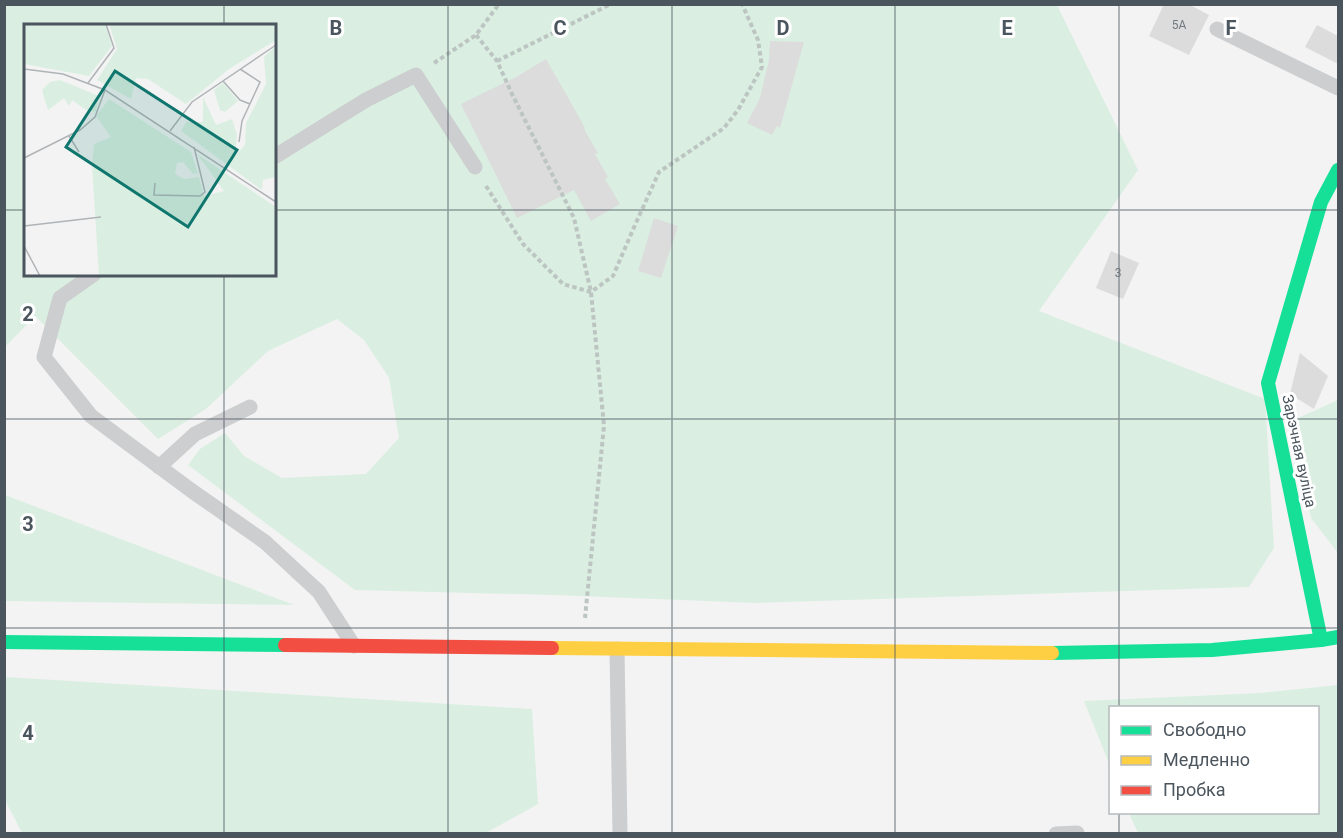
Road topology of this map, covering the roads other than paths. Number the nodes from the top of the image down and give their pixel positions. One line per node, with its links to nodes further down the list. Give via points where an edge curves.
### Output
1 (1217, 28): 2 (lane)
2 (1338, 88)
3 (276, 156): 4 (lane, via 366,100 416,75)
4 (475, 167)
5 (1338, 170): 10 (main road, Зарэчная вуліца, via 1321,202 1268,383)
6 (91, 276): 8 (lane, via 60,298 44,357 91,416)
7 (250, 407): 8 (lane, via 195,434)
8 (159, 467): 12 (lane, via 265,542 319,592)
9 (1338, 637): 10 (main road)
10 (1321, 640): 13 (main road, via 1212,650 1055,653)
11 (4, 642): 12 (main road)
12 (354, 646): 13 (main road)
13 (617, 649): 15 (lane)
14 (1077, 833): 16 (lane)
15 (620, 834)
16 (1056, 834)

